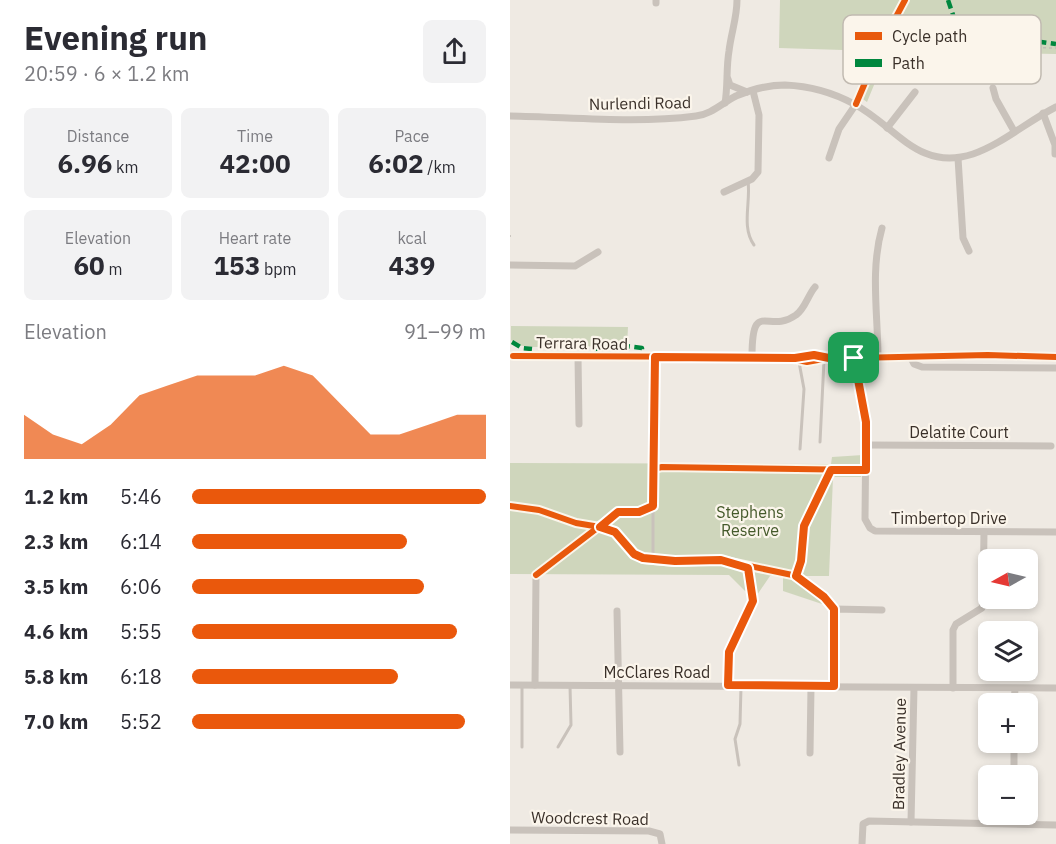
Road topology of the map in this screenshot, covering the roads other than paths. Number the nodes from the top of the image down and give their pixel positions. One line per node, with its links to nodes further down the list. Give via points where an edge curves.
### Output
1 (737, 0): 2 (street, via 737,21)
2 (726, 74): 4 (street, via 730,85); 6 (street)
3 (993, 88): 12 (street)
4 (751, 92): 6 (street, Nurlendi Road); 7 (street, Nurlendi Road, via 782,85 804,87); 16 (street, via 759,115 759,164 758,172)
5 (915, 92): 11 (street)
6 (725, 103): 10 (street, Nurlendi Road, via 699,116 662,119)
7 (856, 104): 11 (street, Nurlendi Road); 14 (street, via 839,129)
8 (1056, 107): 9 (street, Nurlendi Road)
9 (1043, 113): 12 (street, Nurlendi Road); 13 (street)
10 (510, 116)
11 (887, 129): 15 (street, Nurlendi Road, via 922,152)
12 (1014, 131): 15 (street, Nurlendi Road, via 988,147)
13 (1055, 154)
14 (829, 158)
15 (958, 158): 20 (street, via 963,238)
16 (748, 181): 17 (street); 19 (lane, via 748,231)
17 (724, 192)
18 (882, 228): 32 (street, via 877,247 875,296)
19 (754, 245)
20 (969, 250)
21 (598, 252): 22 (street, via 574,266)
22 (510, 265)
23 (815, 287): 27 (street, via 795,316 755,324)
24 (511, 355): 25 (main road, Terrara Road)
25 (578, 357): 26 (main road, Terrara Road); 35 (street)
26 (655, 357): 27 (main road, Terrara Road); 40 (street)
27 (752, 357): 29 (main road, Terrara Road)
28 (1056, 357): 33 (main road, Terrara Road)
29 (797, 358): 30 (main road, Terrara Road); 39 (lane, via 804,389)
30 (826, 358): 31 (main road, Terrara Road); 36 (lane)
31 (854, 358): 32 (main road, Terrara Road); 37 (street, Timbertop Drive)
32 (878, 358): 33 (main road, Terrara Road)
33 (911, 358): 34 (street, via 922,367)
34 (1056, 368)
35 (579, 424)
36 (820, 442)
37 (867, 445): 38 (street, Delatite Court); 41 (street, Timbertop Drive, via 865,519 870,528)
38 (1051, 446)
39 (800, 449)
40 (653, 465): 43 (lane)
41 (984, 532): 42 (street, Timbertop Drive); 58 (street, via 982,608 953,630)
42 (1056, 532)
43 (653, 559)
44 (536, 575): 50 (street)
45 (753, 601): 53 (street, via 729,652)
46 (882, 610): 55 (street, via 834,609)
47 (617, 611): 52 (street)
48 (510, 685): 49 (street, McClares Road)
49 (522, 685): 50 (street, McClares Road); 62 (lane)
50 (535, 685): 51 (street, McClares Road)
51 (570, 685): 52 (street, McClares Road); 63 (lane, via 570,725)
52 (619, 685): 53 (street, McClares Road); 64 (street)
53 (728, 685): 54 (street, McClares Road)
54 (741, 686): 56 (street, McClares Road); 66 (lane, via 740,724 735,739)
55 (834, 686): 56 (street, McClares Road); 57 (street, McClares Road)
56 (811, 687): 65 (street)
57 (914, 688): 58 (street, McClares Road); 67 (street, Bradley Avenue)
58 (953, 688): 60 (street, McClares Road)
59 (1056, 688): 60 (street, McClares Road)
60 (1014, 689): 61 (street)
61 (1014, 693)
62 (522, 747)
63 (558, 747)
64 (620, 752)
65 (810, 753)
66 (739, 765)
67 (911, 822): 68 (street); 71 (street, via 863,824)
68 (1056, 825)
69 (510, 830): 70 (street, Woodcrest Road, via 649,831 660,834)
70 (662, 844)
71 (862, 844)

